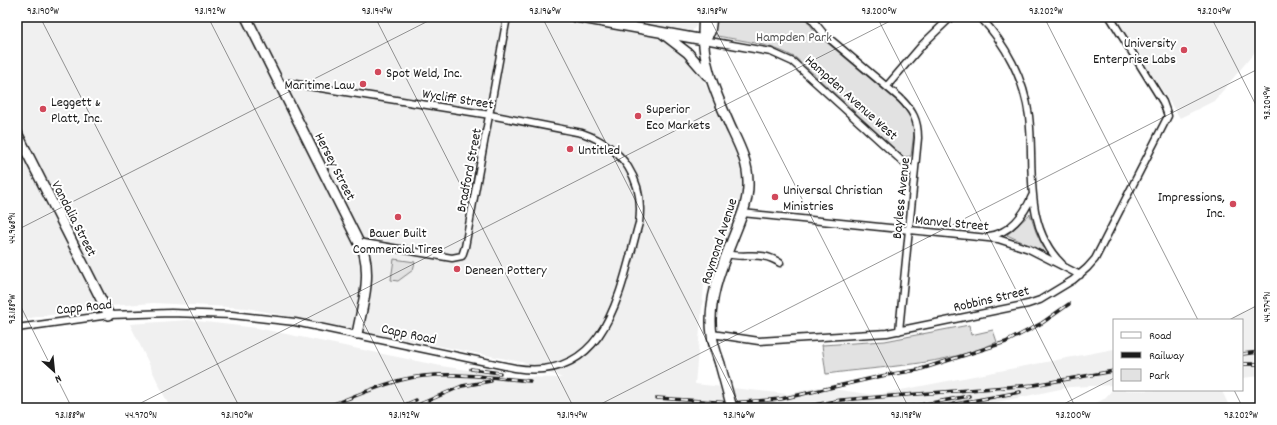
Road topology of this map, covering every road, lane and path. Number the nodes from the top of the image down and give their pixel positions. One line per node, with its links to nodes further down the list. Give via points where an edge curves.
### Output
1 (246, 17): 14 (street, Hersey Street)
2 (507, 17): 15 (street, Bradford Street)
3 (576, 17): 10 (street, Hampden Avenue West)
4 (704, 17): 11 (street, Raymond Avenue)
5 (712, 17): 11 (street, Raymond Avenue, via 710,32)
6 (810, 17): 13 (street, Bayless Avenue, via 824,34)
7 (951, 17): 13 (street, via 923,44)
8 (980, 17): 19 (street, via 1006,49 1022,87 1029,117)
9 (1110, 17): 27 (street, Robbins Street, via 1166,108 1168,116 1110,233 1095,259)
10 (659, 31): 11 (street, Hampden Avenue West); 12 (street, via 688,53)
11 (704, 40): 12 (street, Raymond Avenue, via 706,65); 18 (street, Hampden Avenue West, via 771,52 793,62)
12 (711, 80): 20 (street, Raymond Avenue, via 748,170 747,197)
13 (887, 86): 18 (street, Bayless Avenue, via 910,108 917,120 918,138)
14 (280, 87): 15 (street, Wycliff Street, via 289,83); 23 (street, Hersey Street)
15 (490, 115): 17 (street, Wycliff Street, via 589,135 612,148); 23 (street, Bradford Street, via 462,256 452,258)
16 (17, 133): 28 (street, Vandalia Street)
17 (624, 161): 31 (street, Capp Road, via 639,192 639,224 611,317 600,337 575,358 545,369 522,369)
18 (914, 172): 21 (street, Bayless Avenue)
19 (1033, 193): 22 (street, via 1017,221 1002,232); 26 (street, via 1035,217 1040,231 1052,253)
20 (742, 213): 21 (street, Manvel Street); 24 (street, Raymond Avenue)
21 (908, 230): 22 (street, Manvel Street); 30 (street, Bayless Avenue)
22 (985, 237): 26 (street, Manvel Street, via 1019,244)
23 (358, 242): 31 (street, Hersey Street, via 366,264 367,286)
24 (726, 254): 25 (street, via 756,254); 32 (street, Raymond Avenue, via 717,278 712,308)
25 (780, 263)
26 (1064, 266): 27 (street, Manvel Street)
27 (1080, 275): 30 (street, Robbins Street, via 1052,294 1028,304)
28 (109, 315): 29 (street, Capp Road); 31 (street, Capp Road, via 232,315 295,322)
29 (17, 328)
30 (899, 331): 32 (street, Robbins Street, via 887,334 759,341)
31 (357, 334)
32 (712, 334): 33 (street, Raymond Avenue, bridge)
33 (732, 408)

